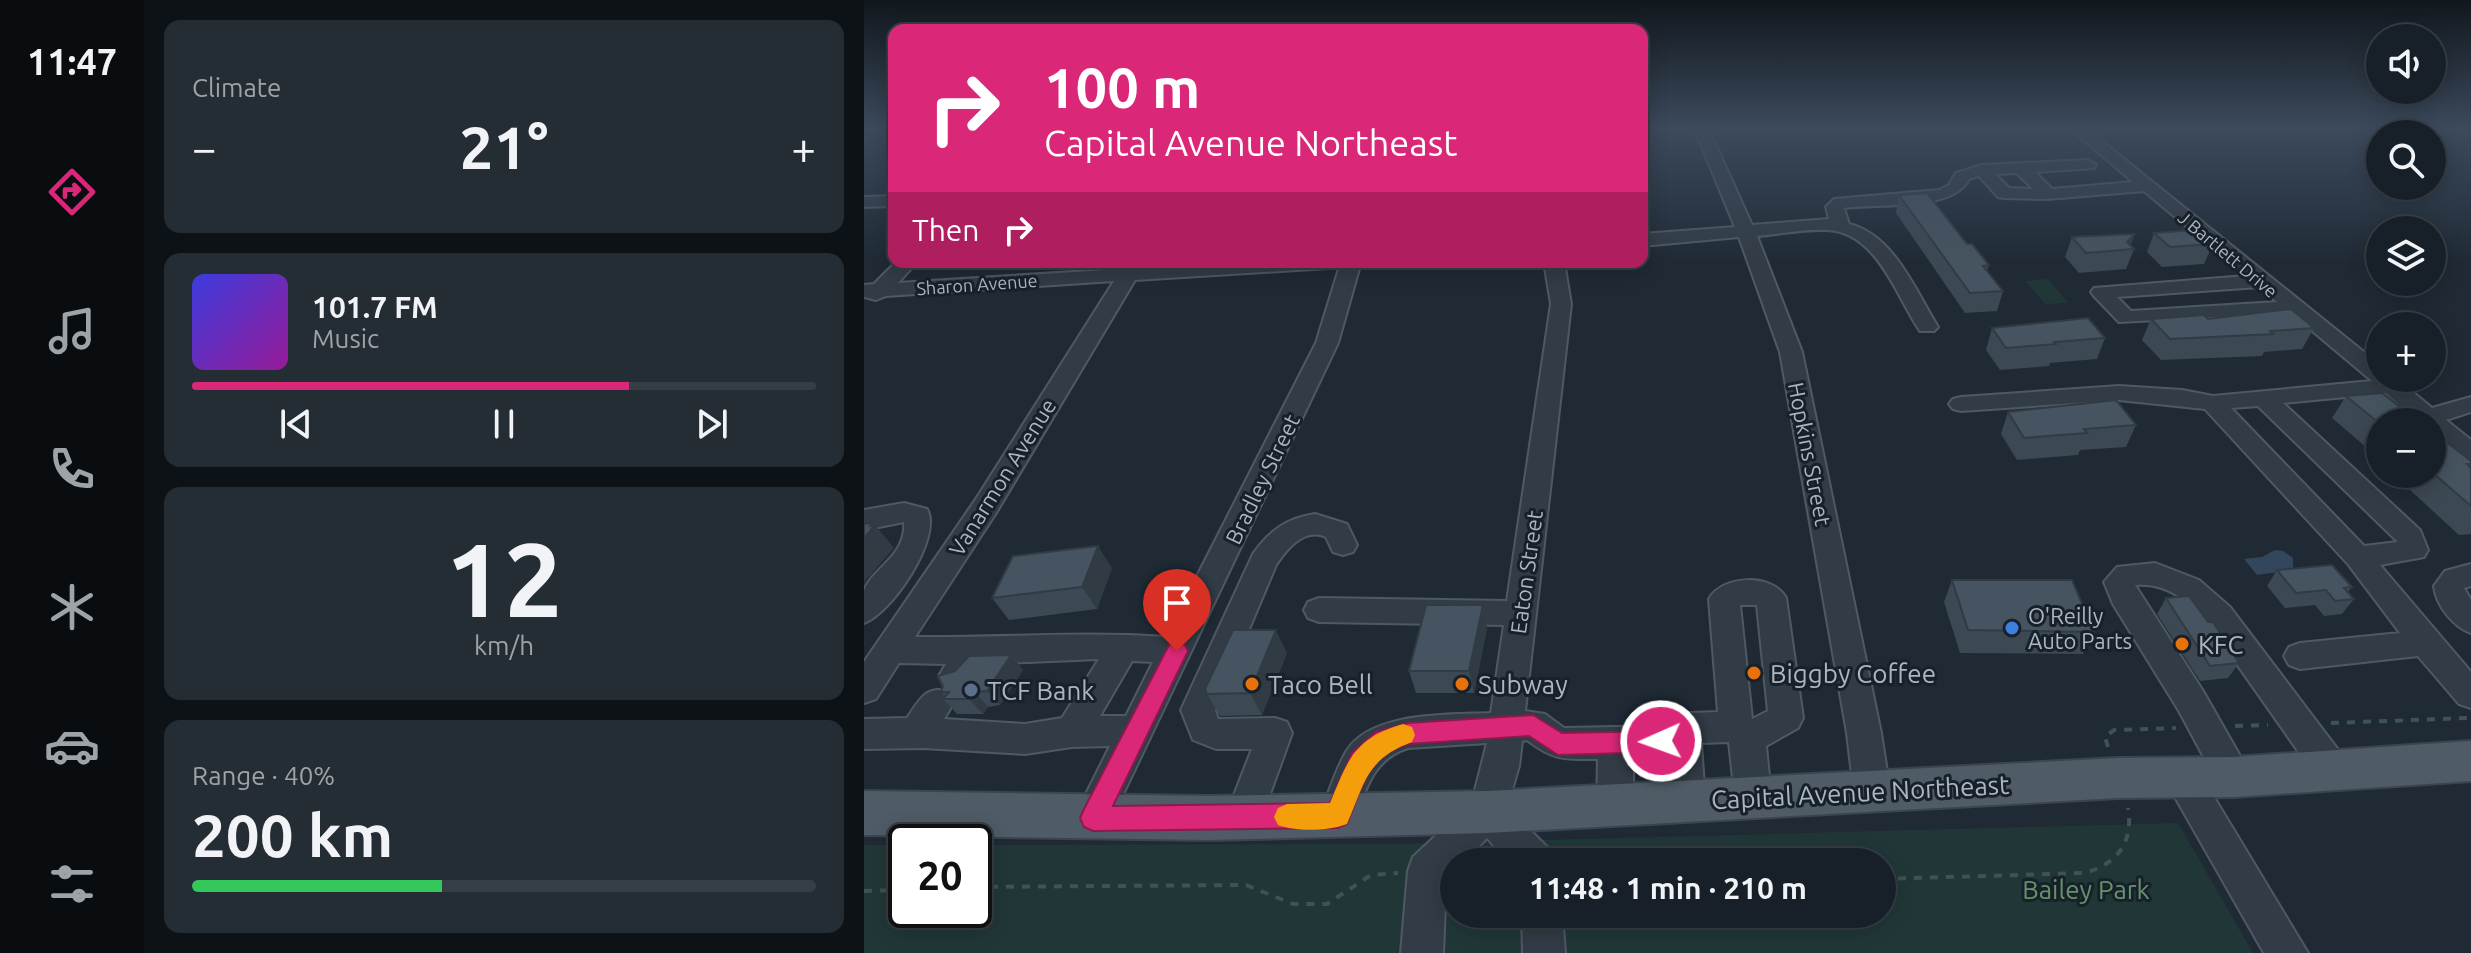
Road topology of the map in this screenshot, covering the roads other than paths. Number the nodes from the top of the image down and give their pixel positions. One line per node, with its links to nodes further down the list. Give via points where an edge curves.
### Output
1 (1721, 174): 11 (street, Hopkins Street)
2 (1967, 174): 10 (street, via 1943,195 1840,203 1835,207)
3 (1986, 174): 7 (street, via 2004,193)
4 (2028, 174): 7 (street)
5 (2132, 174): 6 (street, J Bartlett Drive)
6 (2146, 186): 7 (street); 17 (street, J Bartlett Drive)
7 (2048, 194)
8 (888, 201): 9 (street)
9 (864, 202)
10 (1840, 225): 11 (street); 21 (street, via 1882,251)
11 (1747, 233): 12 (street); 62 (street, Hopkins Street, via 1791,352)
12 (1648, 240)
13 (900, 268): 18 (street)
14 (1132, 268): 18 (street, Sharon Avenue); 44 (street, Vanarmon Avenue, via 986,506)
15 (1349, 268): 35 (street, Bradley Street, via 1327,343)
16 (1555, 268): 40 (street, Eaton Street, via 1561,304)
17 (2261, 281): 20 (street, J Bartlett Drive); 20 (street, via 2101,292 2126,318)
18 (872, 290): 19 (street)
19 (864, 305)
20 (2291, 307): 22 (street, J Bartlett Drive)
21 (1927, 327)
22 (2366, 365)
23 (2366, 383): 25 (street)
24 (2399, 392): 28 (street, J Bartlett Drive)
25 (2263, 398): 26 (street); 34 (street, via 2410,537 2414,550)
26 (2213, 403): 27 (street, via 2126,393); 34 (street)
27 (1961, 404)
28 (2418, 408)
29 (2468, 408): 30 (street)
30 (2446, 413)
31 (2446, 432): 32 (street, J Bartlett Drive)
32 (2471, 453)
33 (864, 520): 39 (street, via 904,512 917,516 919,524 912,548)
34 (2358, 557): 42 (street)
35 (1222, 561): 36 (street); 46 (street, Bradley Street)
36 (1263, 562): 51 (street, via 1198,710); 51 (street, via 1275,542 1296,528 1331,535 1283,542)
37 (2471, 575): 41 (street, via 2449,586 2450,596)
38 (1319, 610): 40 (street)
39 (864, 611)
40 (1520, 613): 50 (street, Eaton Street)
41 (2471, 621)
42 (2425, 643): 47 (street); 49 (street)
43 (1124, 647): 45 (street); 46 (street); 53 (street)
44 (890, 650): 45 (street); 48 (street, Vanarmon Avenue)
45 (975, 651): 54 (street)
46 (1177, 651): 52 (street, Bradley Street)
47 (2300, 656)
48 (864, 689)
49 (2471, 694)
50 (1505, 725): 57 (street, via 1539,727 1558,744); 66 (street, Eaton Street, via 1501,766); 68 (street, via 1408,733 1385,740 1360,760)
51 (1205, 729): 70 (street, via 1216,734 1275,733)
52 (1137, 731): 53 (street); 69 (street, Bradley Street)
53 (1072, 732): 54 (street, via 1025,739)
54 (916, 733): 55 (street)
55 (864, 734)
56 (1684, 741): 57 (street); 63 (street, via 1683,731 1689,728 1742,732); 64 (street)
57 (1616, 743): 65 (street)
58 (2471, 761): 59 (main road, Capital Avenue Northeast)
59 (2332, 770): 61 (main road, Capital Avenue Northeast); 61 (street, via 2203,598 2172,577 2127,575 2119,582 2124,596)
60 (2181, 776): 61 (main road, Capital Avenue Northeast); 62 (main road, Capital Avenue Northeast); 75 (street)
61 (2234, 777)
62 (1872, 791): 63 (main road, Capital Avenue Northeast)
63 (1753, 797): 64 (main road, Capital Avenue Northeast)
64 (1687, 801): 65 (main road, Capital Avenue Northeast)
65 (1615, 805): 66 (main road, Capital Avenue Northeast)
66 (1487, 812): 68 (main road, Capital Avenue Northeast); 71 (street); 73 (street, Eaton Street, via 1427,871)
67 (864, 813): 69 (main road, Capital Avenue Northeast)
68 (1338, 815): 70 (main road, Capital Avenue Northeast)
69 (1093, 818): 70 (main road, Capital Avenue Northeast)
70 (1244, 818)
71 (1522, 848)
72 (1543, 928): 74 (street)
73 (1422, 953)
74 (1544, 953)
75 (2287, 953)

